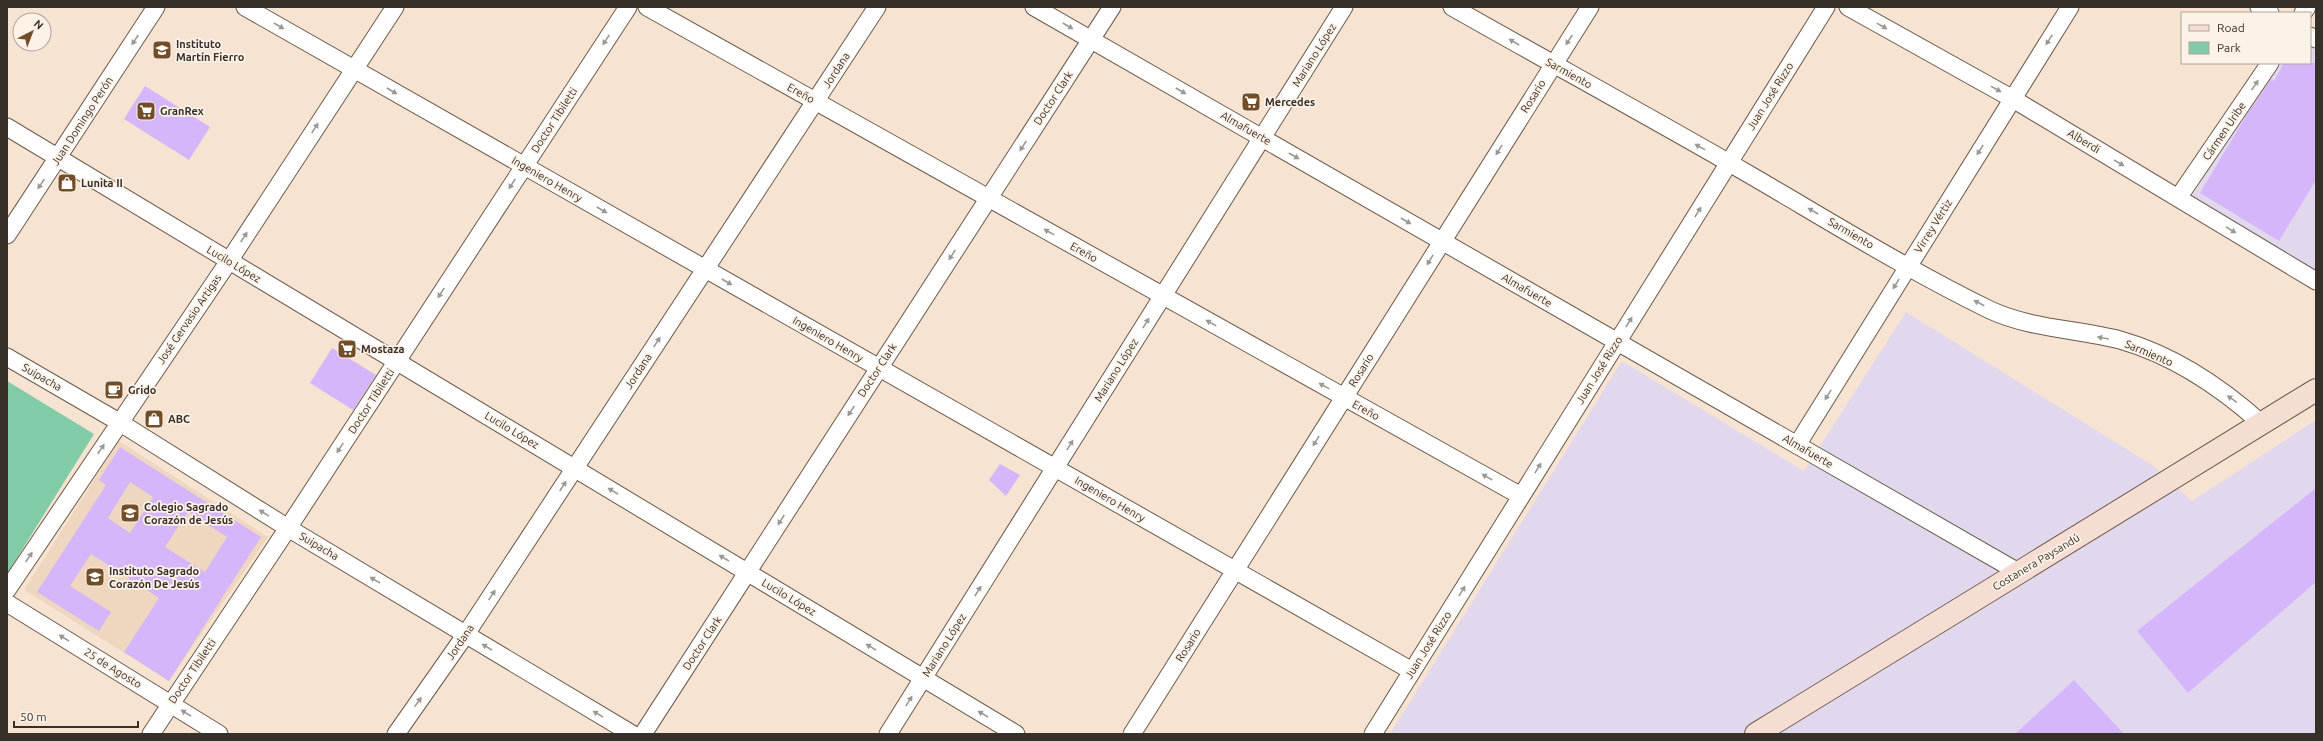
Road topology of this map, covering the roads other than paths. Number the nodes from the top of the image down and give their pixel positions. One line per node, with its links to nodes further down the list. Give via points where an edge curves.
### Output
1 (156, 7): 25 (street, Juan Domingo Perón, one-way to 25)
2 (245, 7): 20 (street, Ingeniero Henry, one-way to 20)
3 (395, 7): 20 (street, José Gervasio Artigas)
4 (628, 7): 27 (street, Doctor Tibiletti, one-way to 27)
5 (647, 7): 22 (street, Ereño)
6 (877, 7): 22 (street, Jordana)
7 (1034, 7): 17 (street, Almafuerte, one-way to 17)
8 (1112, 7): 17 (street, Doctor Clark)
9 (1344, 7): 24 (street, Mariano López)
10 (1452, 7): 18 (street, Sarmiento, one-way to 10)
11 (1590, 7): 18 (street, Rosario, one-way to 18)
12 (1826, 7): 26 (street, Juan José Rizzo)
13 (1848, 7): 21 (street, Alberdi, one-way to 21)
14 (2070, 7): 21 (street, Virrey Vértiz, one-way to 21)
15 (2259, 7): 16 (street)
16 (2268, 12)
17 (1091, 40): 24 (street, Almafuerte, one-way to 24); 28 (street, Doctor Clark, one-way to 28)
18 (1553, 64): 26 (street, Sarmiento, one-way to 18); 31 (street, Rosario, one-way to 31)
19 (2269, 64): 29 (street, Cármen Uribe, one-way to 19)
20 (354, 69): 27 (street, Ingeniero Henry, one-way to 27); 32 (street, José Gervasio Artigas, one-way to 20)
21 (2013, 99): 29 (street, Alberdi, one-way to 29); 33 (street, Virrey Vértiz, one-way to 33)
22 (816, 101): 28 (street, Ereño); 34 (street, Jordana)
23 (7, 127): 25 (street, Lucilo López)
24 (1262, 138): 31 (street, Almafuerte, one-way to 31); 36 (street, Mariano López)
25 (58, 158): 30 (street, Juan Domingo Perón, one-way to 30); 32 (street, Lucilo López)
26 (1728, 163): 33 (street, Sarmiento, one-way to 26); 37 (street, Juan José Rizzo, one-way to 26)
27 (524, 166): 34 (street, Ingeniero Henry, one-way to 34); 39 (street, Doctor Tibiletti, one-way to 39)
28 (989, 198): 36 (street, Ereño, one-way to 28); 40 (street, Doctor Clark, one-way to 40)
29 (2178, 198): 35 (street, Alberdi, one-way to 35)
30 (7, 235)
31 (1442, 241): 37 (street, Almafuerte); 42 (street, Rosario, one-way to 42)
32 (229, 261): 39 (street, Lucilo López); 43 (street, José Gervasio Artigas)
33 (1908, 266): 44 (street, Sarmiento, one-way to 33, via 2220,390 2155,353 2120,340 2048,327 1993,311); 45 (street, Virrey Vértiz, one-way to 45)
34 (705, 269): 40 (street, Ingeniero Henry, one-way to 40); 46 (street, Jordana, one-way to 34)
35 (2316, 281)
36 (1163, 296): 42 (street, Ereño, one-way to 36); 47 (street, Mariano López, one-way to 36)
37 (1618, 341): 45 (street, Almafuerte); 48 (street, Juan José Rizzo, one-way to 37)
38 (7, 356): 43 (street, Suipacha)
39 (397, 362): 46 (street, Lucilo López); 49 (street, Doctor Tibiletti, one-way to 49)
40 (879, 368): 47 (street, Ingeniero Henry); 51 (street, Doctor Clark, one-way to 51)
41 (2316, 390): 44 (main road, Costanera Paysandú)
42 (1344, 397): 48 (street, Ereño, one-way to 42); 50 (street, Rosario, one-way to 50)
43 (119, 422): 49 (street, Suipacha, one-way to 43); 53 (street, José Gervasio Artigas, one-way to 43)
44 (2262, 424): 52 (main road, Costanera Paysandú)
45 (1797, 445): 52 (street, Almafuerte)
46 (575, 468): 51 (street, Lucilo López, one-way to 46); 55 (street, Jordana, one-way to 46)
47 (1055, 468): 50 (street, Ingeniero Henry); 57 (street, Mariano López, one-way to 47)
48 (1521, 496): 56 (street, Juan José Rizzo, one-way to 48)
49 (288, 528): 55 (street, Suipacha, one-way to 49); 58 (street, Doctor Tibiletti)
50 (1235, 571): 56 (street, Ingeniero Henry); 66 (street, Rosario)
51 (748, 572): 57 (street, Lucilo López, one-way to 51); 63 (street, Doctor Clark)
52 (2020, 573): 68 (main road, Costanera Paysandú)
53 (7, 590)
54 (7, 603): 58 (street, 25 de Agosto, one-way to 54)
55 (466, 634): 61 (street, Jordana, one-way to 55); 62 (street, Suipacha, one-way to 55)
56 (1412, 671): 67 (street, Juan José Rizzo)
57 (924, 678): 64 (street, Mariano López, one-way to 57); 65 (street, Lucilo López, one-way to 57)
58 (170, 704): 59 (street, Doctor Tibiletti); 60 (street, 25 de Agosto, one-way to 58)
59 (151, 734)
60 (219, 734)
61 (396, 734)
62 (632, 734)
63 (643, 734)
64 (888, 734)
65 (1016, 734)
66 (1132, 734)
67 (1373, 734)
68 (1756, 734)

